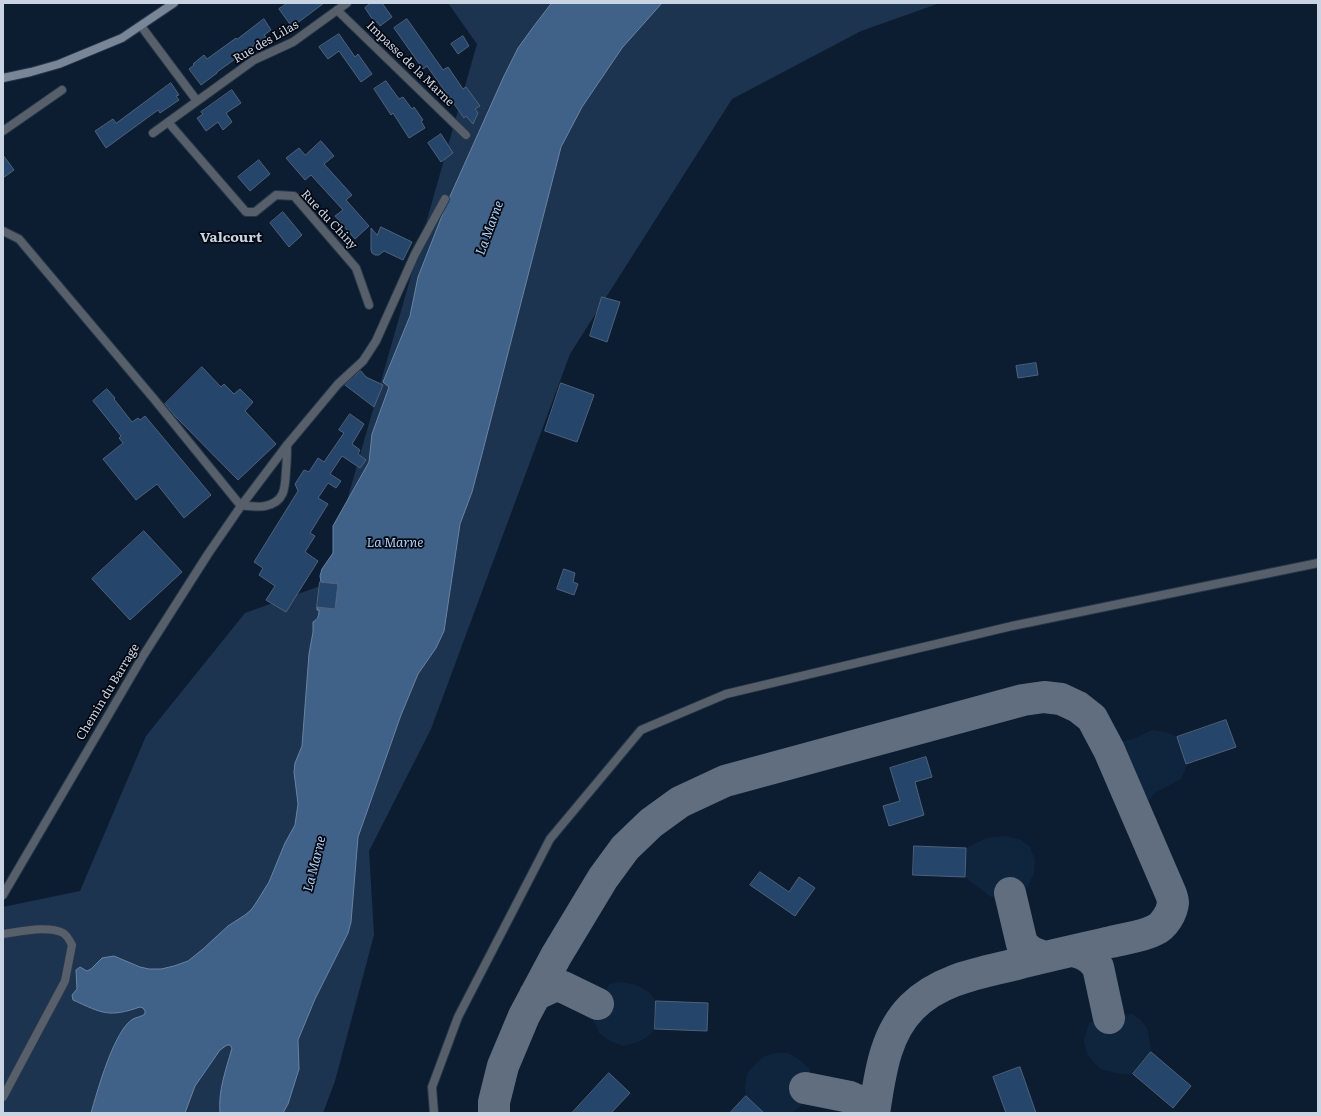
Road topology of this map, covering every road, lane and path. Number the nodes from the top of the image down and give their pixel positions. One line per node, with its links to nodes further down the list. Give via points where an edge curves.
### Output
1 (174, 3): 4 (main road)
2 (347, 3): 3 (street, Rue des Lilas)
3 (337, 10): 7 (street, Rue des Lilas, via 293,42 254,60); 11 (street, Impasse de la Marne)
4 (141, 26): 5 (main road, via 122,38 59,64); 7 (street)
5 (3, 78)
6 (62, 90): 9 (street)
7 (197, 101): 8 (street, Rue des Lilas)
8 (168, 122): 10 (street, Rue des Lilas); 14 (street, Rue du Chiny, via 246,212 255,212 276,194 294,196 356,268)
9 (3, 131)
10 (154, 133)
11 (466, 135)
12 (445, 199): 15 (street, Chemin du Barrage, via 415,254 376,341 362,361 338,384)
13 (3, 231): 16 (street, via 19,239)
14 (369, 305)
15 (287, 445): 16 (street, Chemin du Barrage); 16 (street, via 286,484 281,497 264,507)
16 (240, 506): 18 (street, Chemin du Barrage, via 143,656)
17 (1318, 563): 21 (street, via 1012,626 734,692 641,730 550,839 458,1017 432,1087)
18 (3, 895)
19 (3, 934): 20 (street, via 38,929 54,930 64,933 72,945 65,981)
20 (3, 1097)
21 (434, 1113)

